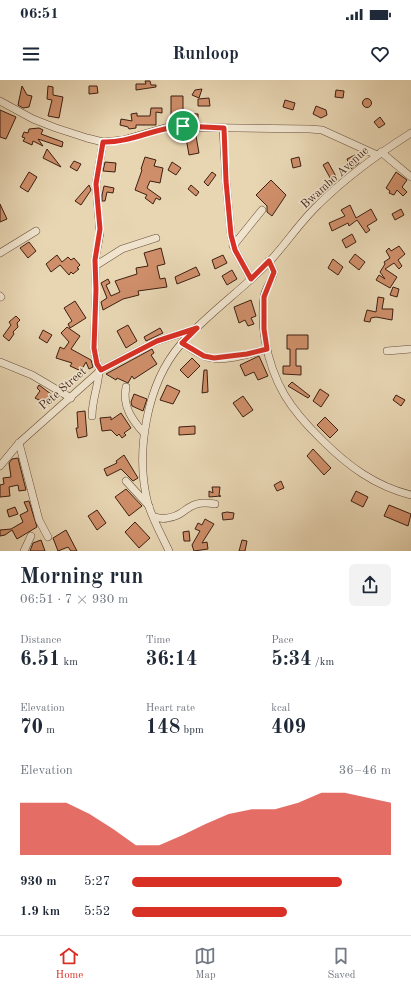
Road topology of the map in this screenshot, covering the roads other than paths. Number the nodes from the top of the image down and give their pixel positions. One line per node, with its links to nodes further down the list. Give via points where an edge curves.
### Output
1 (0, 101): 4 (street, via 50,125)
2 (224, 128): 4 (street, via 168,127 123,140); 5 (street, via 322,130); 10 (street, via 226,181)
3 (411, 133): 5 (street, Bwambo Avenue)
4 (103, 142): 13 (street, via 96,184 100,229)
5 (379, 153): 6 (street); 12 (street, Bwambo Avenue, via 318,205)
6 (411, 177)
7 (262, 210): 10 (street)
8 (36, 231): 11 (street)
9 (156, 238): 13 (street, via 122,249)
10 (233, 246): 14 (street)
11 (0, 253)
12 (269, 261): 14 (street, Bwambo Avenue); 17 (street, via 274,272 264,297)
13 (95, 266): 21 (street, via 94,348)
14 (251, 279): 15 (street, Bwambo Avenue)
15 (197, 328): 16 (street, Bwambo Avenue); 21 (street, Pete Street, via 157,341)
16 (182, 343): 17 (street, via 204,356 214,358); 25 (street, Bwambo Avenue, via 160,376)
17 (267, 349): 29 (street, via 269,363 278,385 291,407 310,429 338,456 374,482)
18 (411, 349): 19 (street)
19 (387, 351)
20 (0, 362): 23 (street, via 32,375)
21 (100, 371): 23 (street, Pete Street); 24 (street)
22 (126, 387): 25 (street, via 124,398 128,412)
23 (71, 398): 26 (street, Pete Street)
24 (92, 416)
25 (144, 433): 31 (street, Bwambo Avenue, via 142,471)
26 (19, 443): 27 (street, Pete Street); 34 (street, via 39,520)
27 (0, 466)
28 (126, 481): 31 (street)
29 (411, 495)
30 (215, 504): 32 (street, via 196,503 166,519)
31 (149, 506): 32 (street, Bwambo Avenue)
32 (154, 517): 36 (street, Bwambo Avenue)
33 (31, 536): 35 (street)
34 (48, 537)
35 (24, 551)
36 (169, 551)

